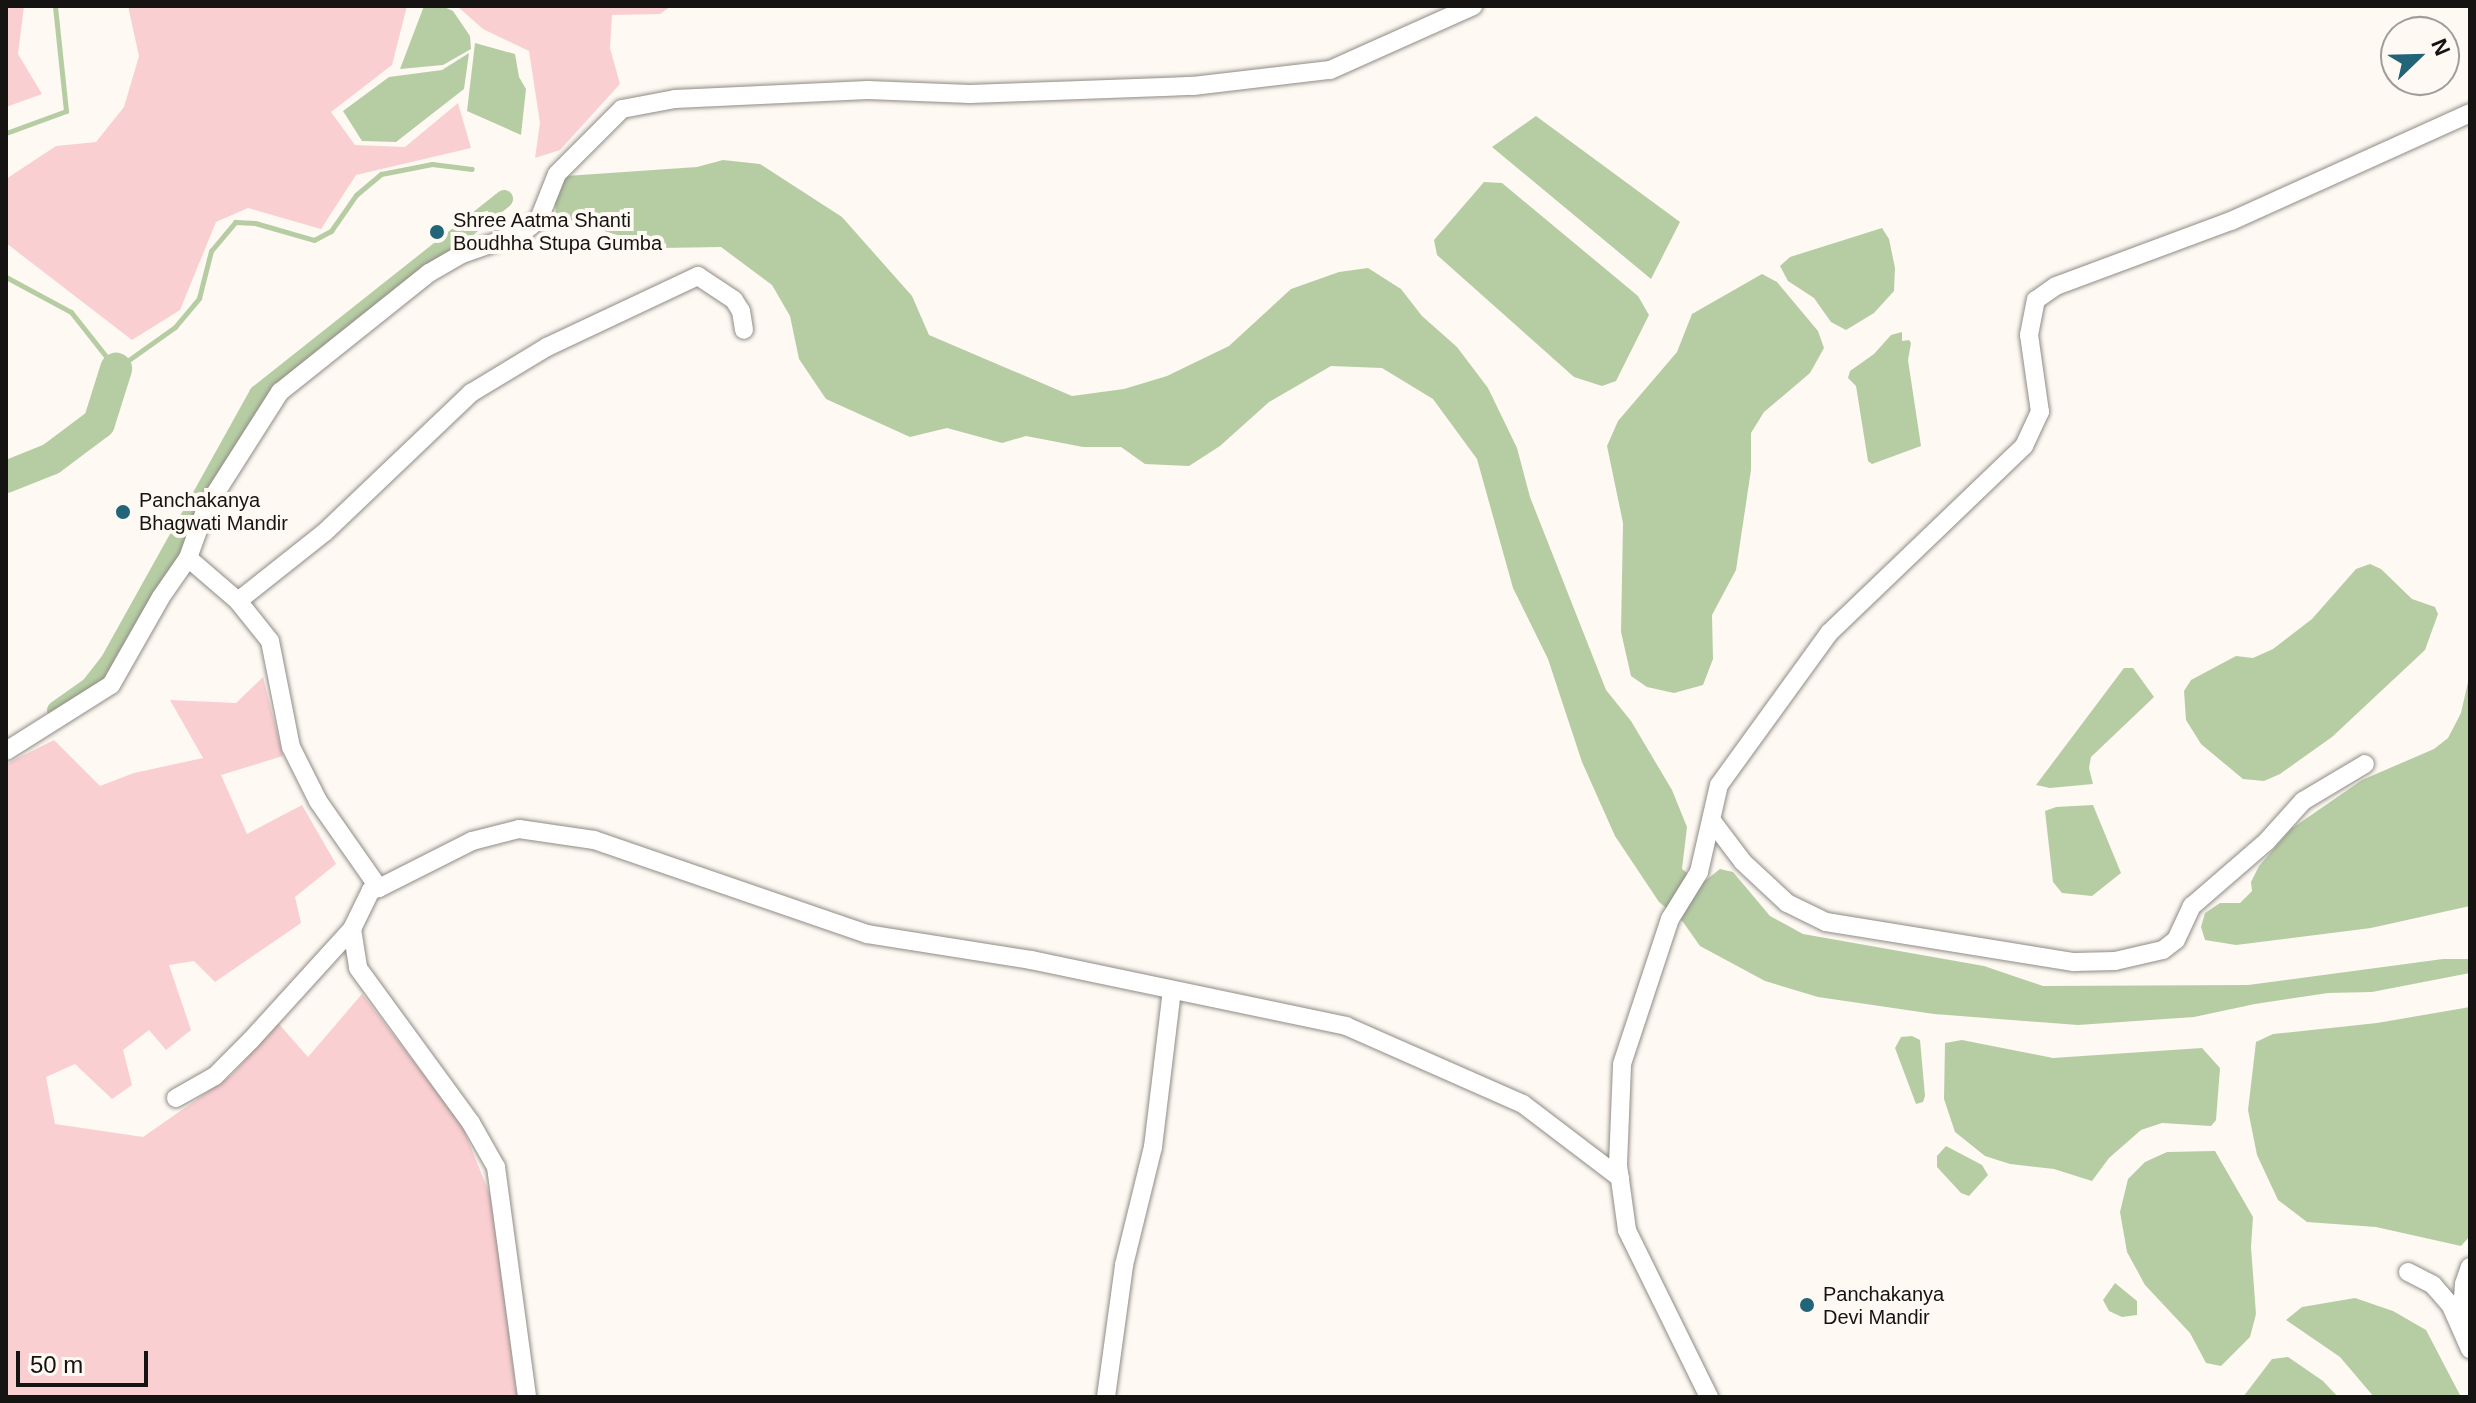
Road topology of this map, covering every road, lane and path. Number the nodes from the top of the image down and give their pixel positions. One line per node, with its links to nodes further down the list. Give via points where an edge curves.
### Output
1 (1473, 6): 4 (street, via 1330,70 1193,86 970,94 868,90 675,99 622,109 557,174 539,219 522,233 462,254 429,273 280,392 206,508)
2 (2470, 113): 8 (street, via 2231,221 2056,286 2036,300 2029,335 2040,412 2024,446 1829,633 1719,785)
3 (744, 330): 5 (street, via 734,300 698,276 547,347 471,393 325,532)
4 (188, 558): 5 (street); 6 (street, via 111,685)
5 (238, 601): 9 (street, via 270,641 291,747 318,801)
6 (6, 751)
7 (2365, 764): 8 (street, via 2303,801 2267,841 2192,906 2170,945 2115,961 2074,962 1826,922 1787,903 1743,862)
8 (1712, 821): 13 (street, via 1699,872 1670,919 1622,1064)
9 (379, 888): 10 (street, via 371,890); 11 (street, via 472,841 519,829 594,840 867,934 1031,960)
10 (352, 929): 12 (street, via 215,1076); 18 (street, via 358,968 471,1123 496,1167)
11 (1172, 991): 13 (street, via 1346,1026 1523,1104); 19 (street, via 1153,1147 1124,1265)
12 (176, 1098)
13 (1620, 1178): 20 (street, via 1627,1230)
14 (2470, 1267): 16 (street)
15 (2408, 1272): 16 (street, via 2433,1285)
16 (2461, 1328): 17 (street)
17 (2470, 1349)
18 (527, 1397)
19 (1106, 1397)
20 (1709, 1397)

